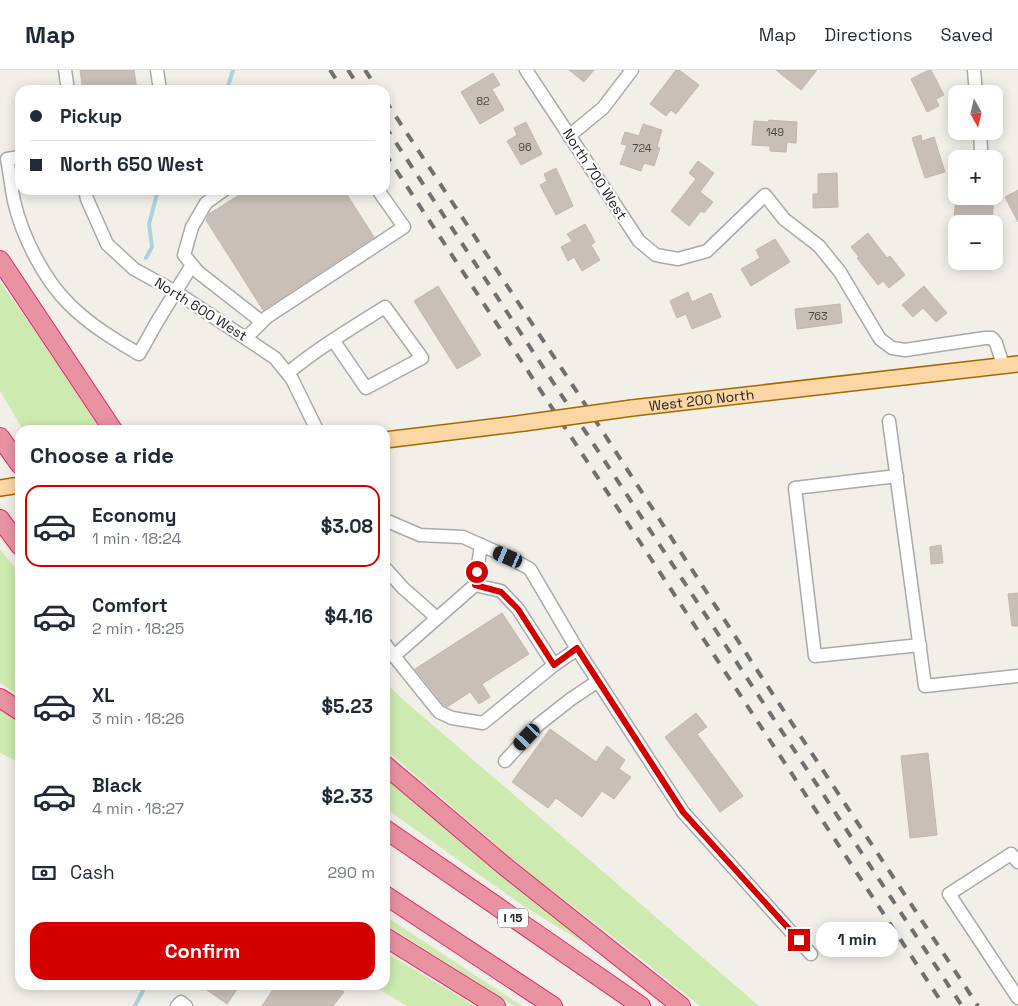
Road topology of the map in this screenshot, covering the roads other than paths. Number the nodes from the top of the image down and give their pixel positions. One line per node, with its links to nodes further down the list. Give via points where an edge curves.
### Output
1 (65, 70): 6 (street)
2 (157, 70): 7 (street)
3 (526, 70): 9 (street, North 700 West)
4 (632, 70): 9 (street, via 603,108)
5 (974, 70): 8 (street)
6 (67, 85)
7 (159, 85)
8 (975, 85)
9 (570, 136): 22 (street, North 700 West, via 639,242 656,255 678,259 707,251 765,195 784,219 819,246 840,272 880,339 892,348 905,350 992,338)
10 (980, 140): 11 (street)
11 (981, 150)
12 (15, 158): 18 (street, via 7,159 14,202 24,233 46,274 70,305 105,333 139,354)
13 (86, 195): 18 (street, North 600 West, via 107,244 134,269)
14 (217, 195): 17 (street, via 206,203 192,227 184,255)
15 (382, 195): 19 (street, via 404,227)
16 (0, 260): 25 (highway)
17 (192, 265): 18 (street); 19 (street)
18 (176, 292): 20 (street, North 600 West)
19 (262, 322): 20 (street)
20 (246, 338): 23 (street, North 600 West, via 276,358)
21 (333, 340): 21 (street, via 385,307 422,358 366,388); 23 (street)
22 (1010, 365): 28 (main road, West 200 North, bridge)
23 (288, 374): 26 (street, North 600 West)
24 (889, 421): 30 (street)
25 (110, 425)
26 (315, 425)
27 (0, 437): 29 (highway)
28 (390, 439)
29 (15, 458)
30 (897, 476): 40 (street); 40 (street, via 795,488 815,656)
31 (15, 486): 32 (main road)
32 (0, 488)
33 (0, 519): 35 (highway)
34 (390, 522): 36 (street, via 420,535 462,537)
35 (15, 540)
36 (481, 545): 38 (street); 41 (street, via 530,569)
37 (390, 574): 39 (street)
38 (475, 585): 39 (street); 44 (street, via 501,592 518,609)
39 (437, 618): 43 (street)
40 (920, 644): 45 (street, via 925,686)
41 (577, 648): 44 (street); 46 (street)
42 (390, 651): 43 (street)
43 (394, 656): 44 (street, via 439,712 452,718 483,723)
44 (554, 665)
45 (1018, 676)
46 (598, 681): 49 (street, via 545,720); 55 (street, via 683,812)
47 (0, 698): 48 (highway)
48 (15, 708)
49 (504, 761)
50 (390, 769): 60 (highway, via 507,868)
51 (390, 833): 59 (highway, I 15)
52 (1018, 862): 56 (street, via 1011,854 949,894)
53 (390, 898): 58 (highway)
54 (390, 940): 57 (highway)
55 (812, 954)
56 (1018, 998)
57 (496, 1006)
58 (553, 1006)
59 (641, 1006)
60 (681, 1006)

